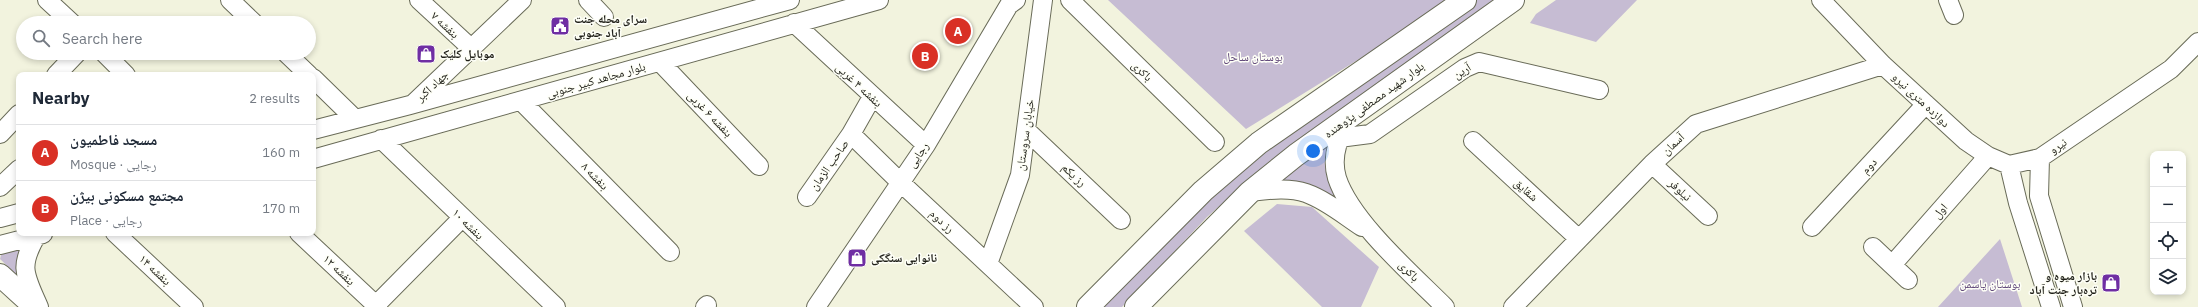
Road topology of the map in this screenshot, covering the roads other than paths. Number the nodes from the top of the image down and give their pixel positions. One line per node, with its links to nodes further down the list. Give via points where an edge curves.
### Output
1 (47, 0): 15 (street)
2 (230, 0): 16 (street)
3 (418, 0): 20 (street, بنفشه ۷)
4 (522, 0): 20 (street, جهاد اکبر)
5 (588, 0): 17 (street)
6 (790, 0): 14 (street, بلوار مجاهد کبیر جنوبی)
7 (879, 0): 18 (street, بلوار مجاهد کبیر جنوبی)
8 (1016, 0): 46 (street, رجایی, via 1009,5)
9 (1043, 0): 40 (street, خیابان سروستان)
10 (1070, 0): 45 (street, باکری)
11 (1465, 0): 84 (main road, via 1259,142 1203,191)
12 (1514, 0): 36 (main road, بلوار شهید مصطفی پژوهنده)
13 (1821, 0): 25 (street, دوازده متری نیرو)
14 (768, 3): 34 (street, بلوار مجاهد کبیر جنوبی)
15 (64, 16)
16 (247, 16)
17 (604, 17)
18 (794, 23): 24 (street, بلوار مجاهد کبیر جنوبی); 31 (street, بنفشه ۴ غربی)
19 (2198, 42): 49 (street, نیرو, via 2171,69)
20 (472, 49): 34 (street, جهاد اکبر)
21 (70, 60): 26 (street)
22 (111, 60): 27 (street)
23 (293, 60): 28 (street)
24 (660, 62): 32 (street, بلوار مجاهد کبیر جنوبی); 52 (street, بنفشه ۶ غربی)
25 (1883, 65): 33 (street, دوازده متری نیرو); 50 (street, آسمان, via 1703,120 1688,129)
26 (59, 72)
27 (123, 72)
28 (306, 72)
29 (316, 81): 37 (street)
30 (1599, 90): 42 (street, آرین, via 1479,62 1465,68 1370,134)
31 (872, 97): 41 (street, صاحب الزمان); 46 (street, بنفشه ۴ غربی)
32 (521, 101): 43 (street, بلوار مجاهد کبیر جنوبی); 72 (street, بنفشه ۸)
33 (1926, 104): 47 (street, دوازده متری نیرو, via 1966,141); 63 (street, دوم)
34 (410, 105): 37 (street, بلوار مجاهد کبیر جنوبی)
35 (16, 116): 38 (street)
36 (1352, 116): 42 (street, باکری); 56 (main road, بلوار شهید مصطفی پژوهنده, via 1296,155)
37 (355, 119): 39 (street, بلوار مجاهد کبیر جنوبی)
38 (2, 128)
39 (316, 129)
40 (1026, 130): 62 (street, رز یکم); 73 (street, خیابان سروستان, via 1020,175)
41 (851, 134): 54 (street, رز دوم); 57 (street, صاحب الزمان)
42 (1339, 138): 64 (street, باکری, via 1335,158 1337,177 1343,194)
43 (381, 139): 48 (street, بلوار مجاهد کبیر جنوبی); 61 (street, بنفشه ۱۰)
44 (1473, 141): 69 (street, شقایق)
45 (1215, 142)
46 (926, 145): 54 (street, رجایی)
47 (1988, 156): 51 (street, دوازده متری نیرو); 74 (street, اول)
48 (316, 157)
49 (2040, 158): 51 (street); 89 (street, نیرو, via 2039,196)
50 (1652, 164): 59 (street, نیلوفر); 69 (street, آسمان)
51 (2009, 165): 88 (street, via 2018,203)
52 (759, 166)
53 (16, 172): 55 (street)
54 (900, 182): 73 (street, رز دوم); 82 (street, رجایی)
55 (0, 188)
56 (1250, 192): 64 (street, باکری, via 1277,189 1306,193); 85 (main road, بلوار شهید مصطفی پژوهنده)
57 (807, 197)
58 (16, 214): 60 (street)
59 (1708, 216)
60 (0, 218)
61 (462, 218): 77 (street); 81 (street, بنفشه ۱۰)
62 (1122, 220)
63 (1812, 227)
64 (1373, 234): 86 (street, باکری)
65 (33, 236): 70 (street)
66 (39, 236): 79 (street, via 30,248 24,269)
67 (118, 236): 80 (street, بنفشه ۱۴)
68 (302, 236): 77 (street, بنفشه ۱۲)
69 (1579, 239): 87 (street, آسمان)
70 (2, 244)
71 (1873, 247): 74 (street)
72 (670, 252)
73 (988, 264): 83 (street, رز دوم)
74 (1892, 265): 76 (street)
75 (0, 275): 78 (main road)
76 (1908, 280)
77 (376, 306)
78 (35, 307)
79 (39, 307)
80 (194, 307)
81 (556, 307)
82 (816, 307)
83 (1034, 307)
84 (1088, 307)
85 (1136, 307)
86 (1444, 307)
87 (1513, 307)
88 (2051, 307)
89 (2073, 307)

